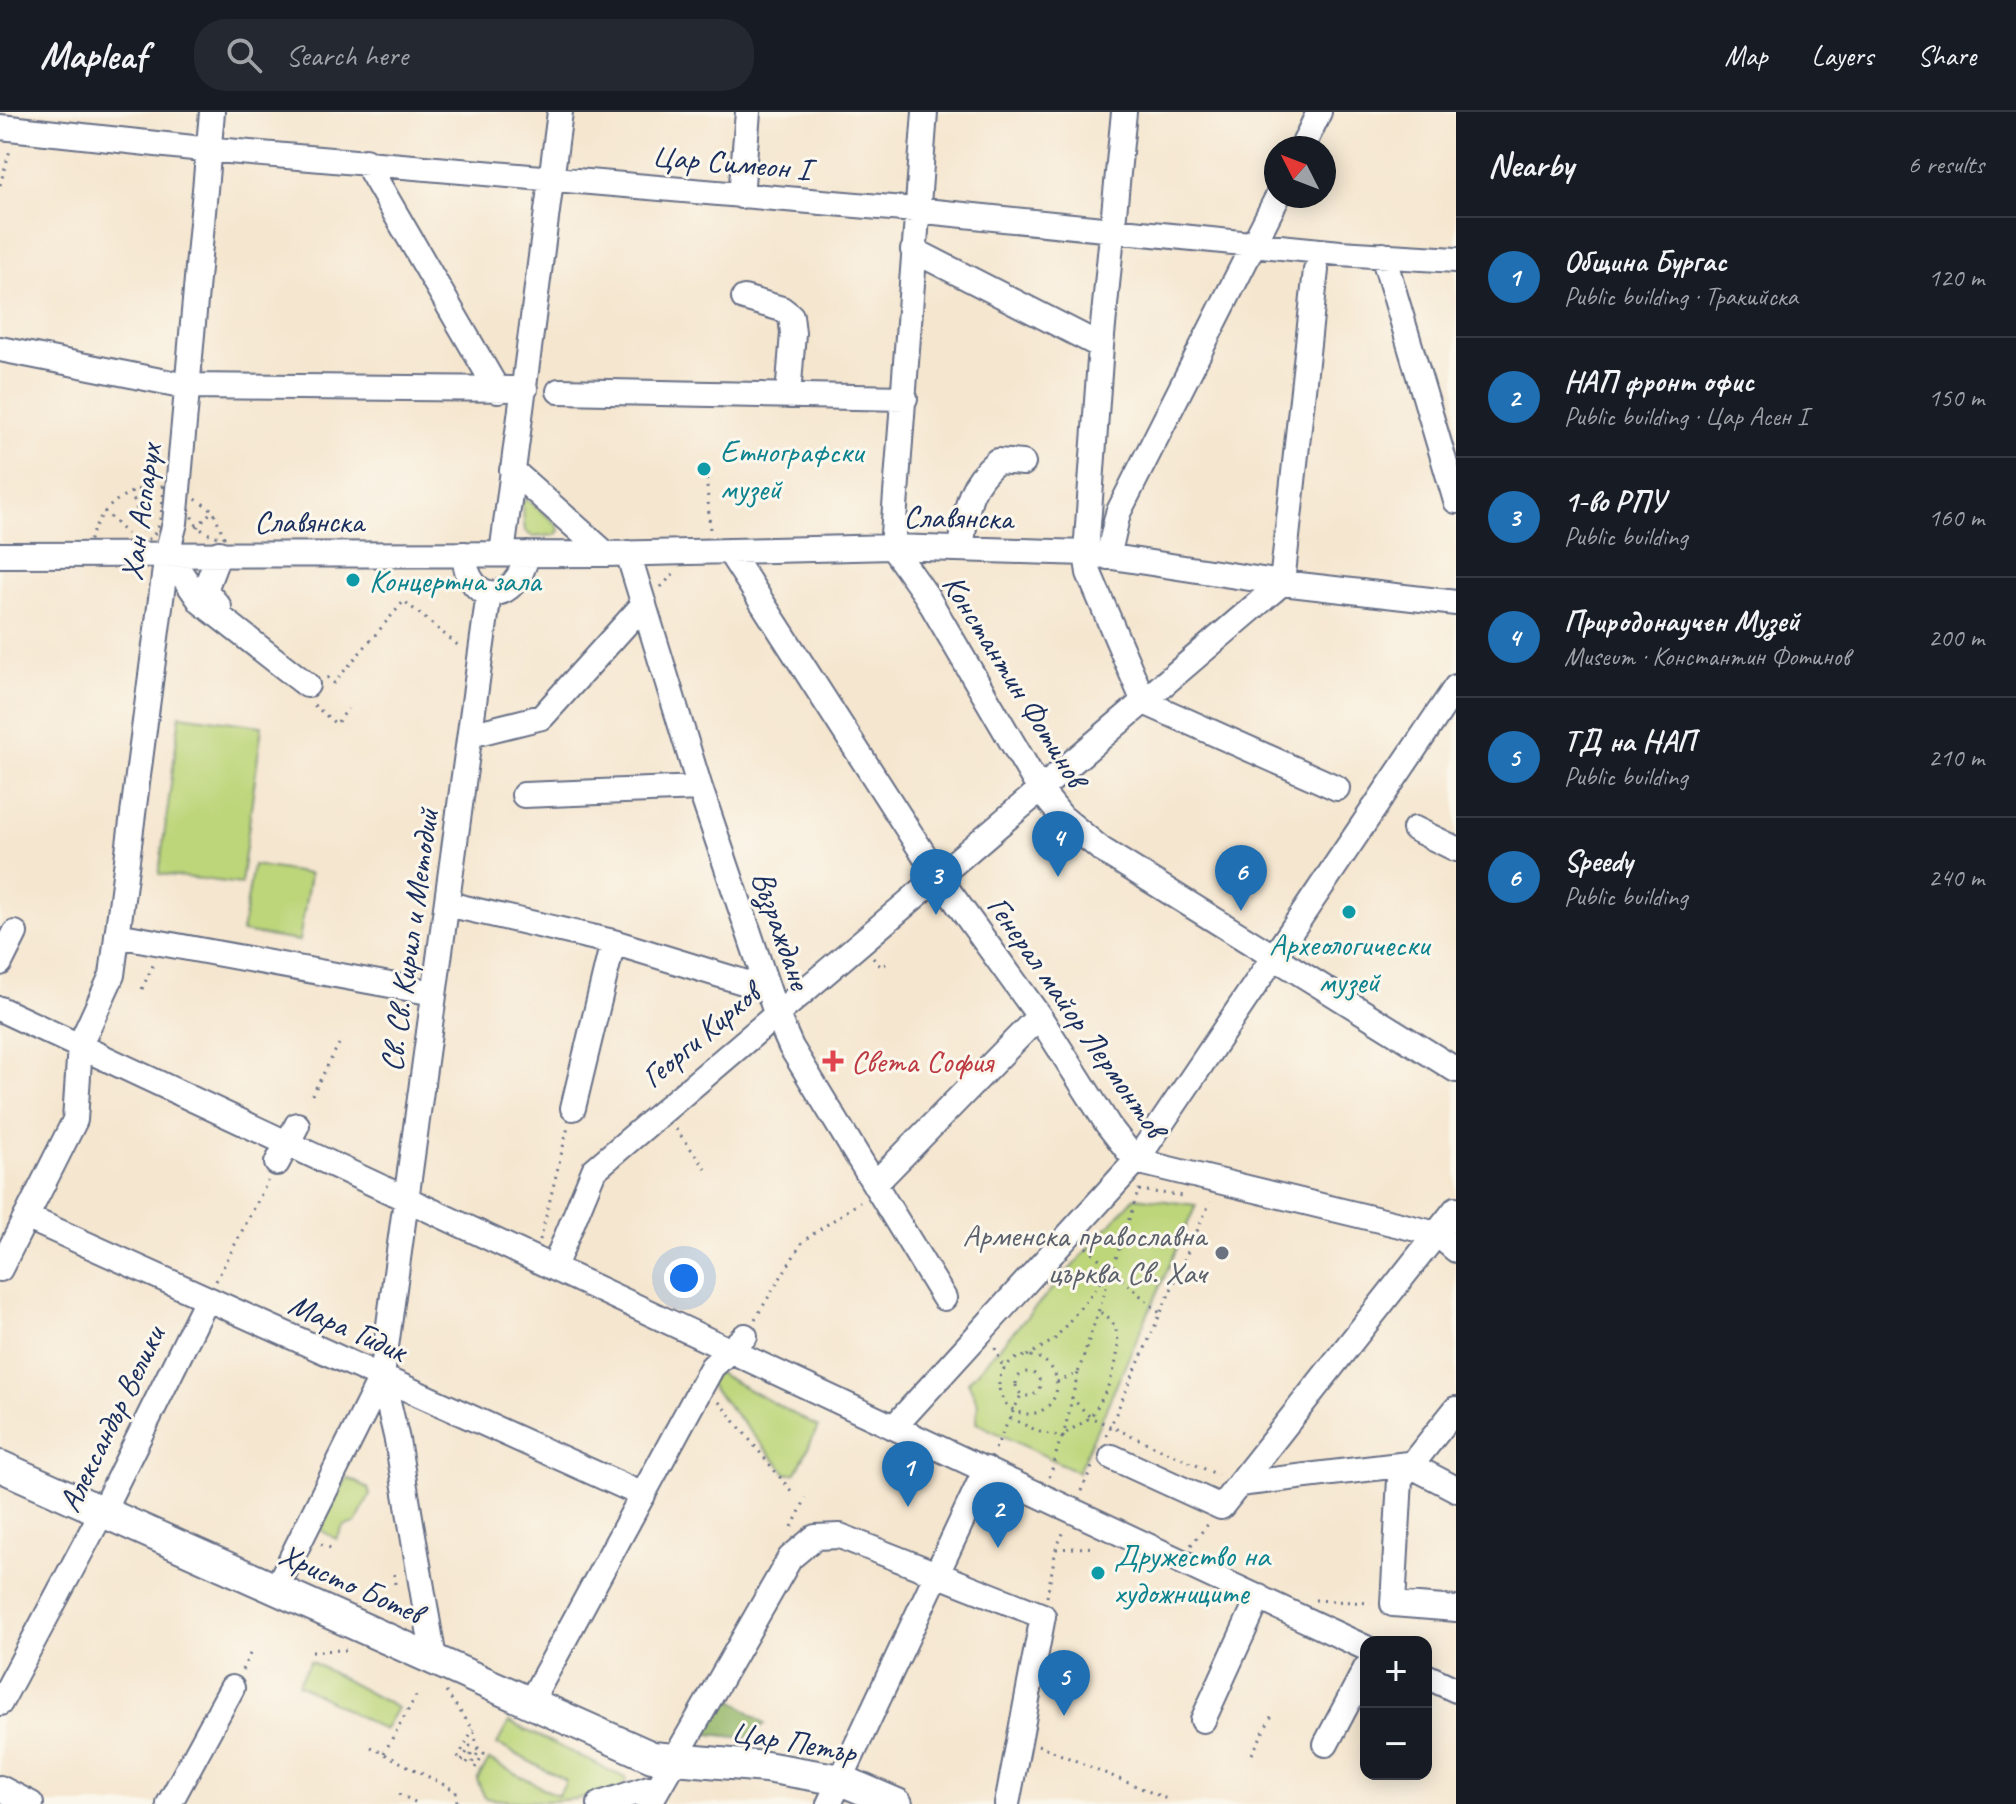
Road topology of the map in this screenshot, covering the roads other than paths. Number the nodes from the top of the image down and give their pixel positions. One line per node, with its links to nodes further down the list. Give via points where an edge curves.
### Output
1 (212, 112): 9 (street, Хан Аспарух)
2 (560, 112): 11 (street)
3 (748, 112): 12 (street)
4 (925, 112): 14 (street)
5 (1124, 112): 15 (street)
6 (1319, 112): 8 (street)
7 (0, 127): 9 (street, Цар Симеон I)
8 (1308, 136)
9 (210, 149): 10 (street, Цар Симеон I); 24 (street, Хан Аспарух)
10 (365, 161): 11 (street, Цар Симеон I); 26 (street)
11 (552, 179): 12 (street, Цар Симеон I); 25 (street)
12 (741, 196): 14 (street, Цар Симеон I)
13 (1272, 208): 16 (street)
14 (915, 210): 15 (street, Цар Симеон I); 17 (street)
15 (1111, 229): 16 (street, Цар Симеон I); 22 (street)
16 (1255, 244): 18 (street, Цар Симеон I); 43 (street)
17 (913, 250): 22 (street); 29 (street)
18 (1383, 255): 19 (street, Цар Симеон I); 32 (street)
19 (1456, 260)
20 (1316, 270): 44 (street)
21 (744, 298): 28 (street, via 791,316)
22 (1101, 346): 43 (street)
23 (0, 349): 24 (street)
24 (186, 386): 26 (street); 33 (street, Хан Аспарух, via 175,523)
25 (525, 389): 26 (street); 31 (street)
26 (498, 391)
27 (559, 391): 28 (street)
28 (788, 396): 29 (street)
29 (905, 398): 34 (street)
30 (1023, 463): 35 (street, via 997,461 980,475 970,491)
31 (512, 470): 39 (street); 41 (street)
32 (1456, 501)
33 (157, 546): 37 (street, Славянска); 37 (street, via 201,602 314,686 211,601 205,583); 42 (street, Славянска); 59 (street, Хан Аспарух)
34 (892, 547): 35 (street, Славянска); 36 (street, Славянска); 51 (street, Константин Фотинов)
35 (961, 549): 43 (street, Славянска)
36 (712, 550): 41 (street, Славянска); 57 (street, Генерал майор Лермонтов)
37 (219, 553): 38 (street, Славянска)
38 (464, 554): 39 (street, Славянска); 45 (street, via 471,583)
39 (502, 554): 40 (street, Славянска)
40 (527, 554): 41 (street, Славянска); 45 (street, via 517,583 508,591)
41 (617, 554): 47 (street, Възраждане)
42 (0, 555)
43 (1097, 555): 44 (street, Славянска); 49 (street, via 1089,573)
44 (1282, 583): 46 (street, Славянска); 49 (street, Георги Кирков)
45 (489, 593): 50 (street, Св. Св. Кирил и Методий, via 473,658)
46 (1456, 603)
47 (644, 604): 50 (street, via 542,717); 52 (street, Възраждане)
48 (1456, 687): 62 (street)
49 (1144, 702): 51 (street, Георги Кирков); 53 (street)
50 (470, 735): 58 (street, Св. Св. Кирил и Методий)
51 (1044, 787): 57 (street, Георги Кирков); 62 (street, Константин Фотинов, via 1062,817 1102,850)
52 (700, 788): 54 (street); 64 (street, Възраждане)
53 (1337, 788)
54 (524, 795)
55 (1415, 829): 56 (street)
56 (1456, 849)
57 (937, 875): 67 (street, Георги Кирков); 68 (street, Генерал майор Лермонтов)
58 (447, 904): 61 (street); 65 (street, Св. Св. Кирил и Методий)
59 (118, 927): 65 (street, via 163,943); 69 (street, Хан Аспарух, via 112,975)
60 (15, 933): 63 (street)
61 (613, 942): 64 (street); 71 (street)
62 (1273, 954): 70 (street, Константин Фотинов); 72 (street)
63 (0, 963)
64 (766, 989): 67 (street, Възраждане)
65 (434, 993): 75 (street, Св. Св. Кирил и Методий)
66 (0, 1009): 69 (street)
67 (776, 1013): 73 (street, Възраждане, via 791,1047); 79 (street, Георги Кирков, via 594,1170)
68 (1039, 1016): 72 (street, Генерал майор Лермонтов); 73 (street)
69 (80, 1045): 75 (street, via 287,1143); 76 (street, via 75,1120)
70 (1456, 1070)
71 (573, 1108)
72 (1136, 1161): 77 (street, Генерал майор Лермонтов); 86 (street)
73 (875, 1184): 81 (street, Възраждане)
74 (1456, 1209): 77 (street)
75 (404, 1212): 79 (street); 84 (street, Св. Св. Кирил и Методий)
76 (26, 1217): 80 (street); 82 (street, Мара Гидик)
77 (1437, 1234): 78 (street, Генерал майор Лермонтов); 91 (street)
78 (1456, 1250)
79 (554, 1267): 83 (street)
80 (0, 1269)
81 (944, 1298)
82 (207, 1299): 84 (street, Мара Гидик); 94 (street, Александър Велики)
83 (739, 1343): 86 (street); 93 (street, via 712,1367)
84 (382, 1376): 93 (street, Мара Гидик); 96 (street); 100 (street)
85 (1456, 1409): 88 (street)
86 (894, 1427): 90 (street)
87 (1103, 1453): 91 (street, via 1221,1507)
88 (1408, 1464): 91 (street); 92 (street); 98 (street, via 1400,1479 1393,1604)
89 (0, 1466): 94 (main road, Христо Ботев)
90 (986, 1469): 95 (street); 97 (street)
91 (1239, 1484)
92 (1456, 1489)
93 (643, 1495): 105 (street)
94 (102, 1512): 96 (main road, Христо Ботев); 106 (street, Александър Велики)
95 (936, 1574): 109 (street, via 848,1539 815,1537 790,1558); 111 (street); 117 (street, via 1043,1616)
96 (276, 1589): 100 (main road, Христо Ботев)
97 (1259, 1597): 99 (street); 107 (street)
98 (1456, 1609)
99 (1360, 1645)
100 (434, 1659): 105 (main road, Христо Ботев)
101 (1360, 1679): 108 (street)
102 (1432, 1679): 104 (street)
103 (232, 1688): 114 (street)
104 (1456, 1690)
105 (531, 1701): 109 (main road, Христо Ботев, via 637,1751)
106 (0, 1703)
107 (1203, 1720)
108 (1326, 1744)
109 (675, 1760): 111 (main road, Цар Петър, via 766,1767); 112 (street)
110 (0, 1788): 113 (street)
111 (835, 1792): 116 (main road, Цар Петър)
112 (649, 1796): 115 (street)
113 (31, 1804)
114 (169, 1804)
115 (600, 1804)
116 (897, 1804)
117 (1007, 1804)

